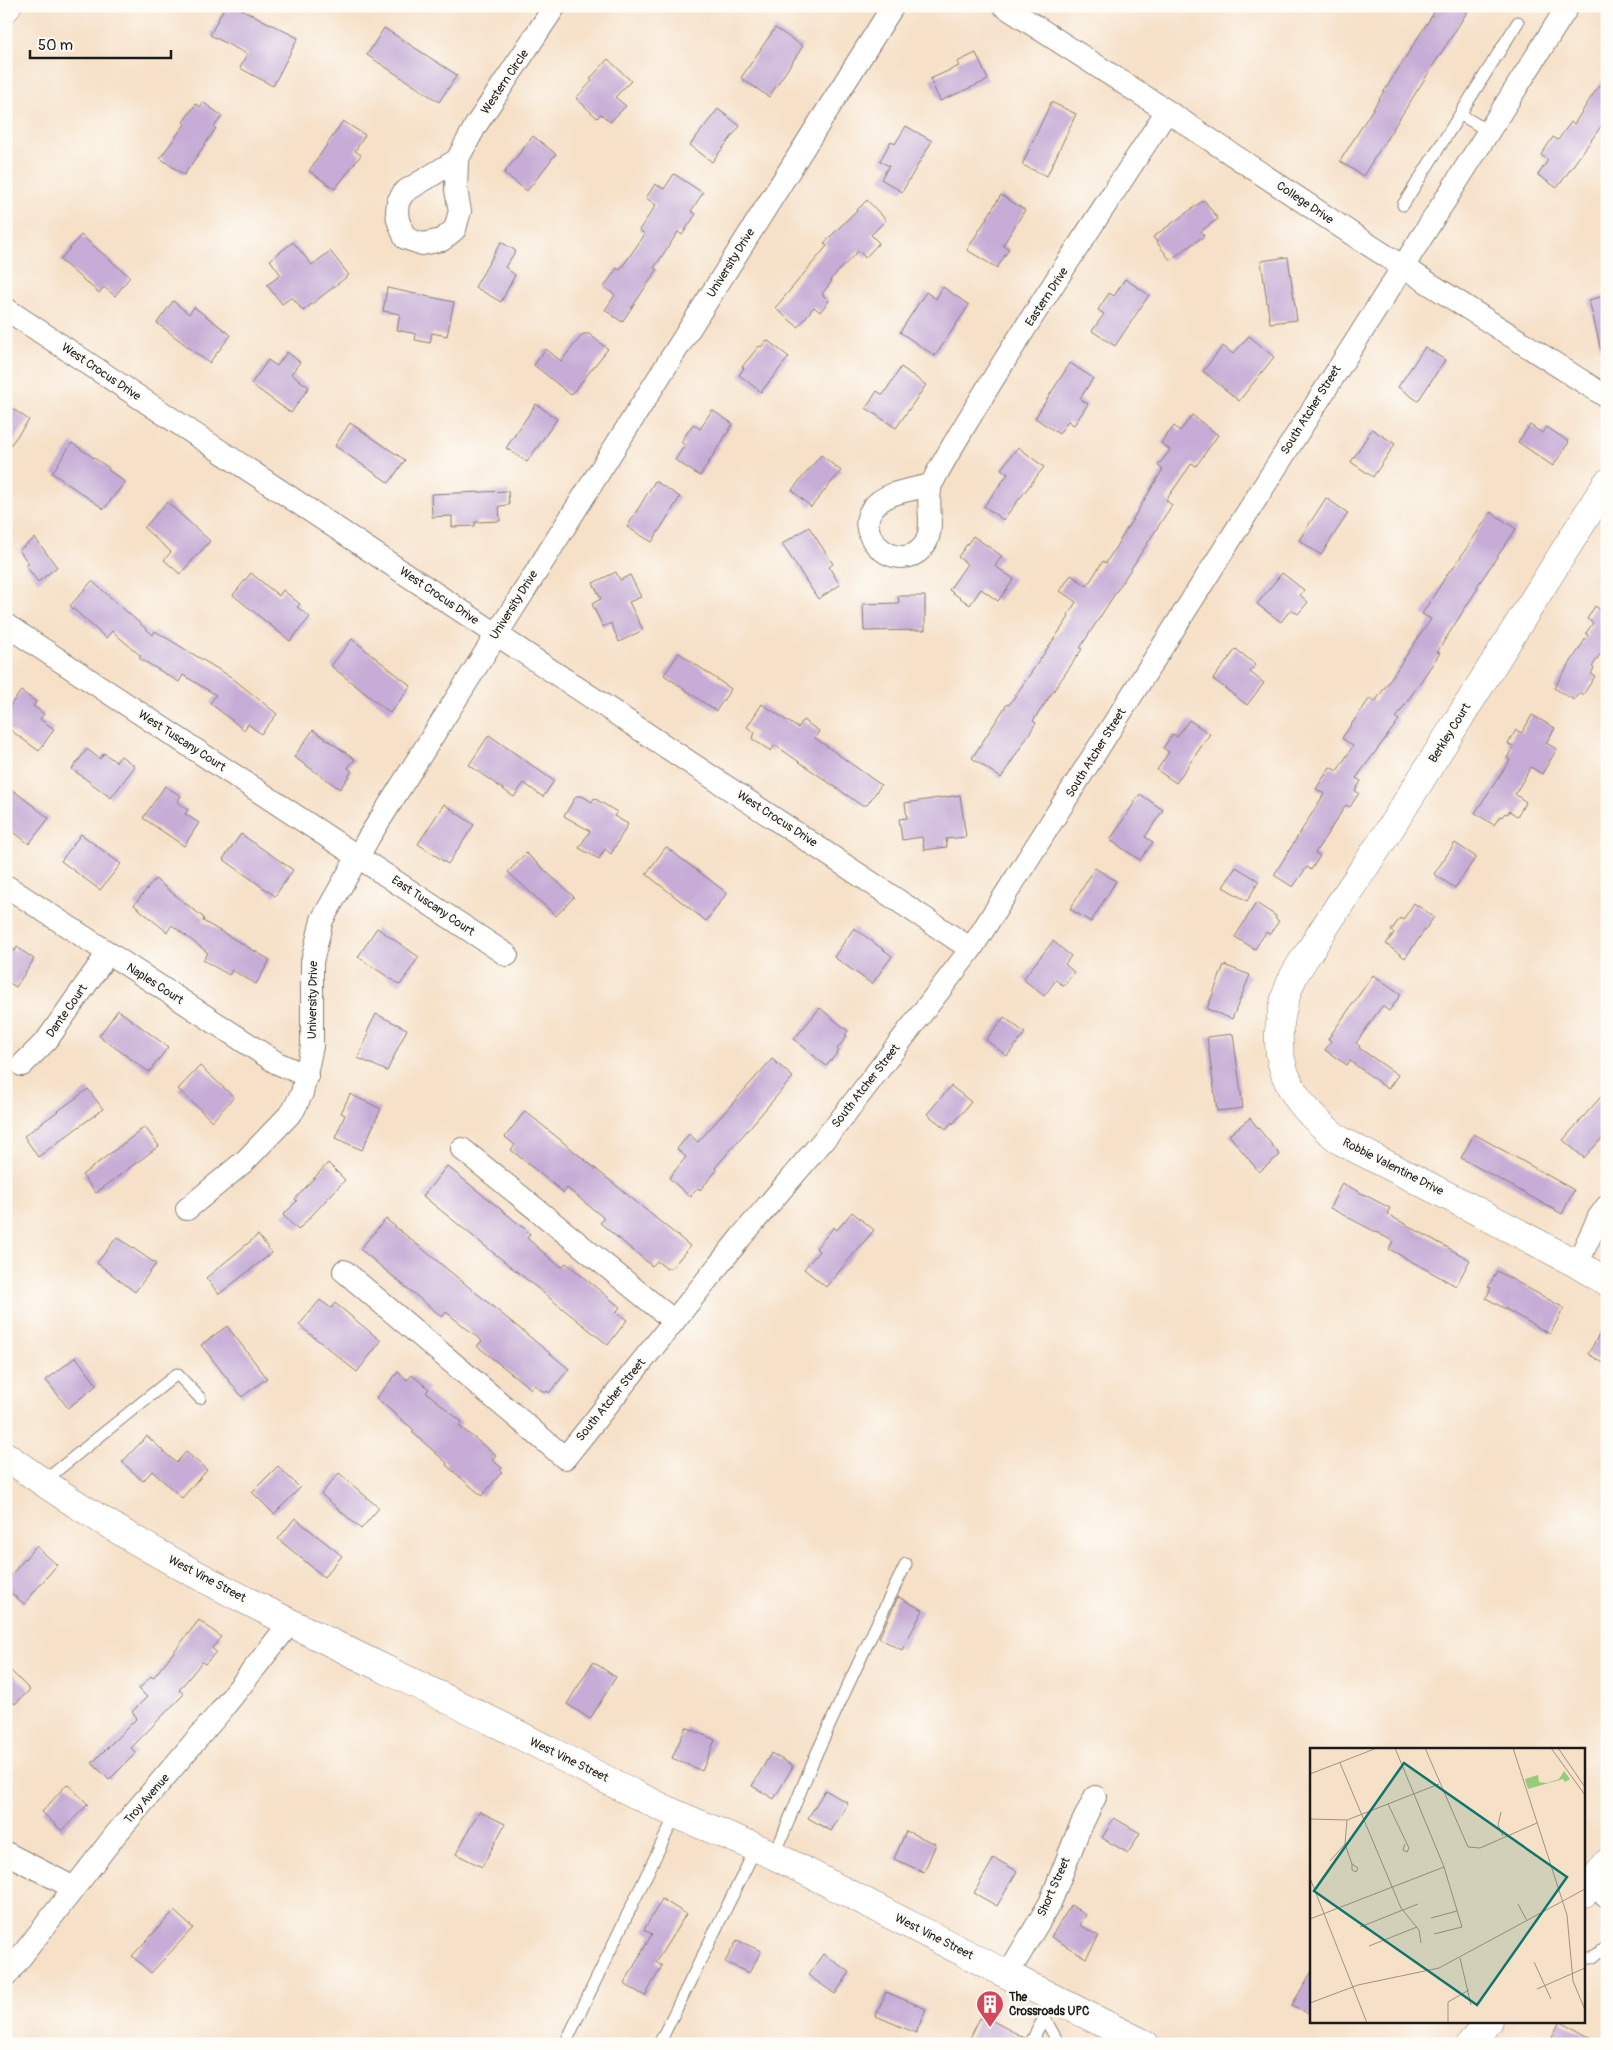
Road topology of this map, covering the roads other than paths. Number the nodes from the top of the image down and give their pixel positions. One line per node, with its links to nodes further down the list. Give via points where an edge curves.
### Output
1 (555, 6): 9 (street, Western Circle)
2 (893, 6): 17 (street, University Drive)
3 (1004, 6): 6 (street, College Drive)
4 (1568, 6): 8 (street, South Atcher Street)
5 (1518, 22): 7 (lane)
6 (1167, 111): 11 (street, College Drive); 15 (street, Eastern Drive, via 999,372)
7 (1461, 115): 8 (lane); 10 (lane)
8 (1488, 131): 11 (street, South Atcher Street)
9 (457, 160)
10 (1404, 205)
11 (1403, 266): 13 (street, College Drive); 20 (street, South Atcher Street)
12 (6, 309): 17 (street, West Crocus Drive)
13 (1607, 397)
14 (1607, 483): 23 (main road, Berkley Court)
15 (930, 486)
16 (6, 625): 18 (street, West Tuscany Court)
17 (496, 634): 18 (street, University Drive); 20 (street, West Crocus Drive)
18 (358, 857): 22 (street, East Tuscany Court); 25 (street, University Drive, via 322,920 312,962 312,1046)
19 (6, 886): 21 (street, Naples Court)
20 (971, 949): 32 (street, South Atcher Street, via 838,1123)
21 (108, 953): 24 (street, Dante Court, via 47,1040); 25 (street, Naples Court, via 277,1063)
22 (507, 955)
23 (1291, 981): 29 (main road, Robbie Valentine Drive, via 1279,1032 1284,1071 1292,1091 1322,1126 1341,1141)
24 (22, 1065)
25 (307, 1076): 28 (street, University Drive, via 293,1111 246,1160)
26 (462, 1148): 32 (street)
27 (1607, 1206): 29 (street)
28 (187, 1209)
29 (1577, 1264): 31 (main road, Robbie Valentine Drive)
30 (344, 1271): 32 (street, South Atcher Street, via 565,1458)
31 (1607, 1282)
32 (674, 1321)
33 (200, 1398): 35 (lane, via 177,1374)
34 (6, 1456): 35 (main road, West Vine Street)
35 (42, 1482): 37 (main road, West Vine Street, via 168,1558)
36 (906, 1564): 40 (lane, via 819,1748)
37 (290, 1623): 39 (main road, West Vine Street); 43 (street, Troy Avenue)
38 (1095, 1797): 47 (street, Short Street, via 1050,1903)
39 (676, 1814): 40 (main road, West Vine Street); 51 (lane)
40 (765, 1852): 47 (main road, West Vine Street); 52 (lane)
41 (6, 1853): 43 (street)
42 (1607, 1862): 44 (main road)
43 (74, 1888): 48 (street, Troy Avenue)
44 (1593, 1895)
45 (1607, 1946): 46 (lane, via 1592,1958)
46 (1586, 1958)
47 (1008, 1974): 49 (main road, West Vine Street)
48 (6, 1976)
49 (1049, 2008): 53 (lane); 54 (lane); 55 (main road, West Vine Street)
50 (1487, 2022): 56 (main road)
51 (565, 2044)
52 (659, 2044)
53 (1030, 2044)
54 (1059, 2044)
55 (1144, 2044)
56 (1471, 2044)

